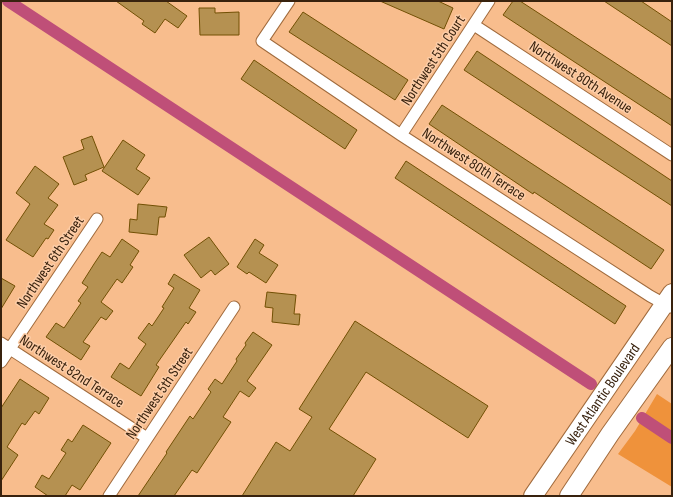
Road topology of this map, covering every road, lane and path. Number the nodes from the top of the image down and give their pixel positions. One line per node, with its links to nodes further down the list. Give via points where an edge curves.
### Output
1 (289, 1): 4 (street, Northwest 80th Terrace, via 262,41)
2 (489, 1): 3 (street, Northwest 5th Court)
3 (474, 25): 4 (street, Northwest 5th Court); 5 (street, Northwest 80th Avenue)
4 (401, 135): 7 (street, Northwest 80th Terrace)
5 (672, 155)
6 (97, 219): 9 (street, Northwest 6th Street)
7 (670, 302): 14 (main road, West Atlantic Boulevard, via 626,359)
8 (234, 307): 12 (street, Northwest 5th Street)
9 (5, 346): 11 (street, Northwest 6th Street); 12 (street, Northwest 82nd Terrace)
10 (672, 347): 15 (main road, West Atlantic Boulevard)
11 (1, 362)
12 (147, 438): 13 (street, Northwest 5th Street)
13 (109, 496)
14 (533, 496)
15 (569, 496)

